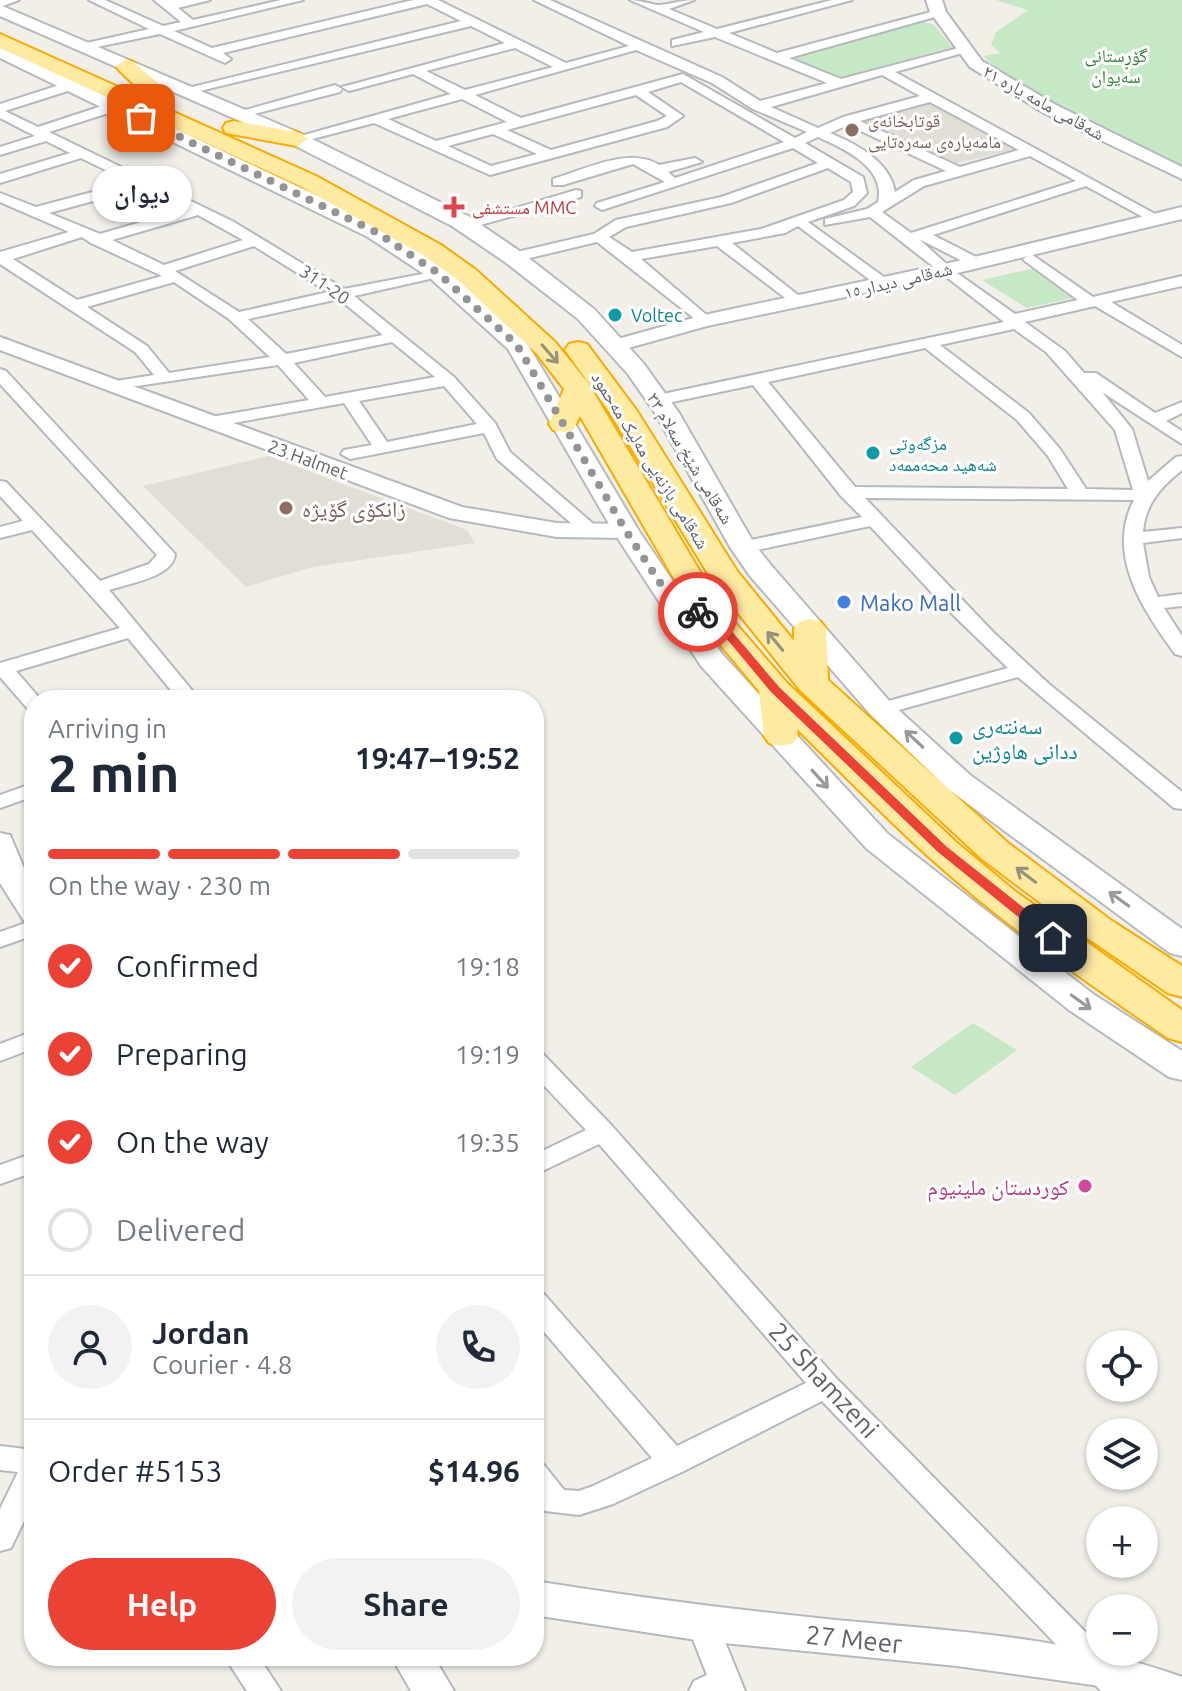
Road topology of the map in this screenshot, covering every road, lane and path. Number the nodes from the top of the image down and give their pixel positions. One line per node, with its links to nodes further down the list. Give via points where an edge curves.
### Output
1 (13, 0): 11 (street)
2 (130, 0): 12 (street)
3 (204, 0): 13 (street)
4 (297, 0): 21 (street)
5 (367, 0): 18 (street)
6 (428, 0): 18 (street); 20 (street)
7 (688, 0): 16 (street)
8 (846, 0): 25 (street)
9 (524, 1): 32 (street)
10 (548, 1): 41 (street)
11 (0, 3)
12 (101, 3): 24 (street)
13 (164, 3): 21 (street)
14 (641, 3): 16 (street); 26 (street)
15 (936, 6): 31 (street, شەقامی مامە یارە ٢١); 35 (street)
16 (661, 8): 25 (street)
17 (0, 10): 30 (main road, شەقامی شێخ سەلام ٣٣)
18 (387, 10): 19 (street)
19 (356, 18): 23 (street); 34 (street)
20 (472, 22): 28 (street); 29 (street)
21 (191, 24): 24 (street)
22 (0, 25): 47 (highway, شەقامی بازنەیی مەلیک مەحمود)
23 (369, 25)
24 (161, 30): 30 (street); 34 (street)
25 (717, 32): 26 (street); 35 (street)
26 (669, 35): 41 (street)
27 (0, 40): 47 (highway, شەقامی بازنەیی مەلیک مەحمود)
28 (385, 40): 37 (street); 39 (street)
29 (516, 44): 36 (street); 37 (street)
30 (86, 47): 47 (main road, شەقامی شێخ سەلام ٣٣, via 126,66)
31 (962, 49): 38 (street); 69 (street, شەقامی مامە یارە ٢١, via 976,64 1050,109)
32 (630, 50): 36 (street); 40 (street)
33 (0, 51): 43 (main road)
34 (212, 52): 39 (street)
35 (777, 57): 42 (street)
36 (565, 68): 45 (street)
37 (421, 70): 45 (street); 53 (street, via 342,88)
38 (882, 70): 42 (street); 46 (street)
39 (258, 75): 47 (street)
40 (683, 78): 44 (street); 48 (street); 58 (street)
41 (717, 80): 48 (street)
42 (837, 82): 48 (street)
43 (72, 85): 47 (main road); 49 (street)
44 (637, 90): 52 (street); 63 (street, via 676,116)
45 (464, 97): 50 (street); 52 (street)
46 (932, 97): 51 (street); 61 (street)
47 (149, 99): 53 (highway, شەقامی بازنەیی مەلیک مەحمود); 53 (main road, شەقامی شێخ سەلام ٣٣); 56 (street); 66 (main road)
48 (753, 103): 55 (street)
49 (0, 110): 56 (street, 311-20)
50 (377, 119): 57 (street); 59 (street)
51 (848, 120): 55 (street); 68 (street)
52 (520, 123): 54 (street)
53 (230, 127): 57 (main road, شەقامی شێخ سەلام ٣٣); 66 (highway); 92 (highway, شەقامی بازنەیی مەلیک مەحمود, via 308,181)
54 (497, 131): 59 (street); 63 (street)
55 (818, 131): 58 (street); 78 (street, via 866,158 884,178 888,190)
56 (43, 134): 60 (street); 62 (street, 311-20)
57 (297, 139): 92 (main road, شەقامی شێخ سەلام ٣٣)
58 (790, 143): 65 (street); 67 (street); 73 (street)
59 (434, 146): 64 (street, via 490,171)
60 (0, 151)
61 (1031, 151): 68 (street); 71 (street)
62 (83, 153): 70 (street); 74 (street, 311-20)
63 (550, 155): 64 (street)
64 (526, 162): 72 (street)
65 (830, 163): 82 (street, via 699,208); 84 (street, via 858,180 860,193 823,214)
66 (241, 166): 92 (main road, via 376,232)
67 (657, 170): 72 (street, via 633,160); 73 (street)
68 (957, 171): 78 (street, via 919,183)
69 (1182, 174)
70 (0, 179)
71 (1089, 181): 81 (street); 86 (street)
72 (558, 182): 75 (street)
73 (674, 182): 77 (street)
74 (142, 183): 79 (street, 311-20); 80 (street)
75 (576, 194): 77 (street); 92 (street)
76 (0, 197): 80 (street)
77 (602, 206): 82 (street)
78 (878, 207): 83 (street); 86 (street)
79 (200, 210): 89 (street); 90 (street, 311-20)
80 (34, 212): 85 (street)
81 (1176, 218): 94 (street, شەقامی دیدار ١٥); 95 (street, شەقامی دیدار ١٥)
82 (621, 223): 87 (street)
83 (805, 226): 84 (street); 99 (street)
84 (766, 232): 88 (street)
85 (80, 233): 89 (street); 91 (street)
86 (916, 236): 95 (street); 97 (street)
87 (599, 237): 92 (street); 93 (street)
88 (718, 239): 93 (street); 102 (street)
89 (96, 240): 96 (street)
90 (256, 241): 96 (street); 100 (street, 311-20)
91 (0, 257): 103 (street)
92 (468, 257): 100 (street); 111 (main road, شەقامی شێخ سەلام ٣٣, via 586,314); 119 (highway, شەقامی بازنەیی مەلیک مەحمود, one-way to 119); 126 (main road); 154 (highway, شەقامی بازنەیی مەلیک مەحمود, one-way to 92, via 724,575 594,370 542,312)
93 (629, 257): 105 (street)
94 (1031, 259): 97 (street, شەقامی دیدار ١٥); 101 (street)
95 (975, 262): 97 (street, شەقامی دیدار ١٥)
96 (169, 274): 103 (street); 104 (street)
97 (950, 275): 99 (street, شەقامی دیدار ١٥); 106 (street); 111 (street, شەقامی دیدار ١٥)
98 (1182, 281): 101 (street)
99 (883, 283): 102 (street, شەقامی دیدار ١٥)
100 (342, 294): 104 (street); 107 (street, 311-20)
101 (1094, 301): 106 (street); 112 (street)
102 (797, 302): 105 (street, شەقامی دیدار ١٥)
103 (74, 306): 115 (street, via 141,349)
104 (236, 317): 113 (street)
105 (704, 321): 111 (street, شەقامی دیدار ١٥)
106 (1014, 322): 109 (street); 110 (street)
107 (395, 337): 113 (street); 117 (street, 311-20)
108 (0, 343): 118 (street, 23 Halmet)
109 (929, 343): 116 (street); 134 (street, via 1028,422 1051,445)
110 (1049, 346): 124 (street); 135 (street, via 1123,429)
111 (618, 350): 121 (main road, شەقامی شێخ سەلام ٣٣)
112 (1182, 352)
113 (282, 360): 115 (street); 122 (street)
114 (0, 374): 144 (street, via 166,554 156,568)
115 (164, 377): 118 (street)
116 (757, 379): 121 (street); 133 (street)
117 (448, 380): 120 (street); 127 (street, 311-20)
118 (116, 386): 125 (street, 23 Halmet)
119 (578, 389): 126 (highway); 148 (highway, شەقامی بازنەیی مەلیک مەحمود)
120 (349, 398): 122 (street); 129 (street)
121 (658, 400): 143 (main road, شەقامی شێخ سەلام ٣٣)
122 (321, 403): 125 (street)
123 (1182, 407): 124 (street)
124 (1154, 420): 128 (street)
125 (211, 422): 139 (street, 23 Halmet, via 457,513)
126 (563, 424): 138 (main road)
127 (489, 427): 129 (street); 139 (street, 311-20, via 503,455)
128 (1182, 439)
129 (383, 448): 130 (street)
130 (350, 454)
131 (1182, 461): 135 (street)
132 (0, 486): 137 (street)
133 (847, 492): 134 (street); 136 (street)
134 (1080, 494): 135 (street)
135 (1144, 495): 142 (street, via 1138,502)
136 (875, 520): 143 (street); 153 (street)
137 (32, 524): 140 (street); 144 (street)
138 (626, 531): 139 (street, 23 Halmet); 145 (main road)
139 (592, 532)
140 (0, 533)
141 (1182, 533): 142 (street)
142 (1134, 539): 147 (street, via 1138,576)
143 (743, 547): 149 (main road, شەقامی شێخ سەلام ٣٣)
144 (97, 588): 150 (street)
145 (668, 595): 148 (highway); 159 (main road, via 711,660)
146 (1182, 600): 147 (street)
147 (1150, 604): 151 (street)
148 (720, 624): 156 (highway, شەقامی بازنەیی مەلیک مەحمود)
149 (810, 629): 154 (highway); 158 (main road, شەقامی شێخ سەلام ٣٣)
150 (134, 630): 152 (street); 155 (street)
151 (1182, 650)
152 (1, 669): 157 (street)
153 (1022, 670): 158 (street); 162 (street)
154 (812, 683): 166 (highway, شەقامی بازنەیی مەلیک مەحمود, one-way to 154, via 995,851)
155 (182, 690)
156 (775, 690): 159 (highway); 168 (highway, شەقامی بازنەیی مەلیک مەحمود, via 943,850)
157 (24, 693)
158 (881, 709): 166 (main road, شەقامی شێخ سەلام ٣٣, one-way to 158, via 959,782)
159 (781, 736): 173 (main road, one-way to 173, via 877,841 1081,1002)
160 (24, 793): 161 (street)
161 (0, 802)
162 (1182, 803)
163 (0, 841): 164 (street)
164 (23, 875)
165 (24, 931): 167 (street)
166 (1167, 939): 168 (highway, via 1136,976); 169 (highway, شەقامی بازنەیی مەلیک مەحمود)
167 (0, 940)
168 (1104, 976): 170 (highway, شەقامی بازنەیی مەلیک مەحمود)
169 (1182, 984)
170 (1177, 1014)
171 (24, 1043): 172 (street)
172 (0, 1053)
173 (1182, 1068)
174 (544, 1070): 175 (street, 25 Shamzeni)
175 (603, 1132): 176 (street); 180 (street, 25 Shamzeni)
176 (544, 1161)
177 (24, 1166): 178 (street)
178 (0, 1175)
179 (544, 1313): 183 (street)
180 (826, 1386): 183 (street); 191 (street, 25 Shamzeni)
181 (0, 1458): 182 (street)
182 (24, 1461)
183 (674, 1463): 184 (street, via 579,1503 556,1502)
184 (544, 1486)
185 (24, 1490): 186 (street)
186 (0, 1539)
187 (544, 1600): 188 (street, 27 Meer)
188 (703, 1624): 191 (street, 27 Meer, via 957,1649); 192 (street)
189 (247, 1666): 193 (street)
190 (418, 1666): 194 (street)
191 (1111, 1680): 195 (street, 27 Meer)
192 (719, 1688)
193 (265, 1691)
194 (434, 1691)
195 (1172, 1691)

